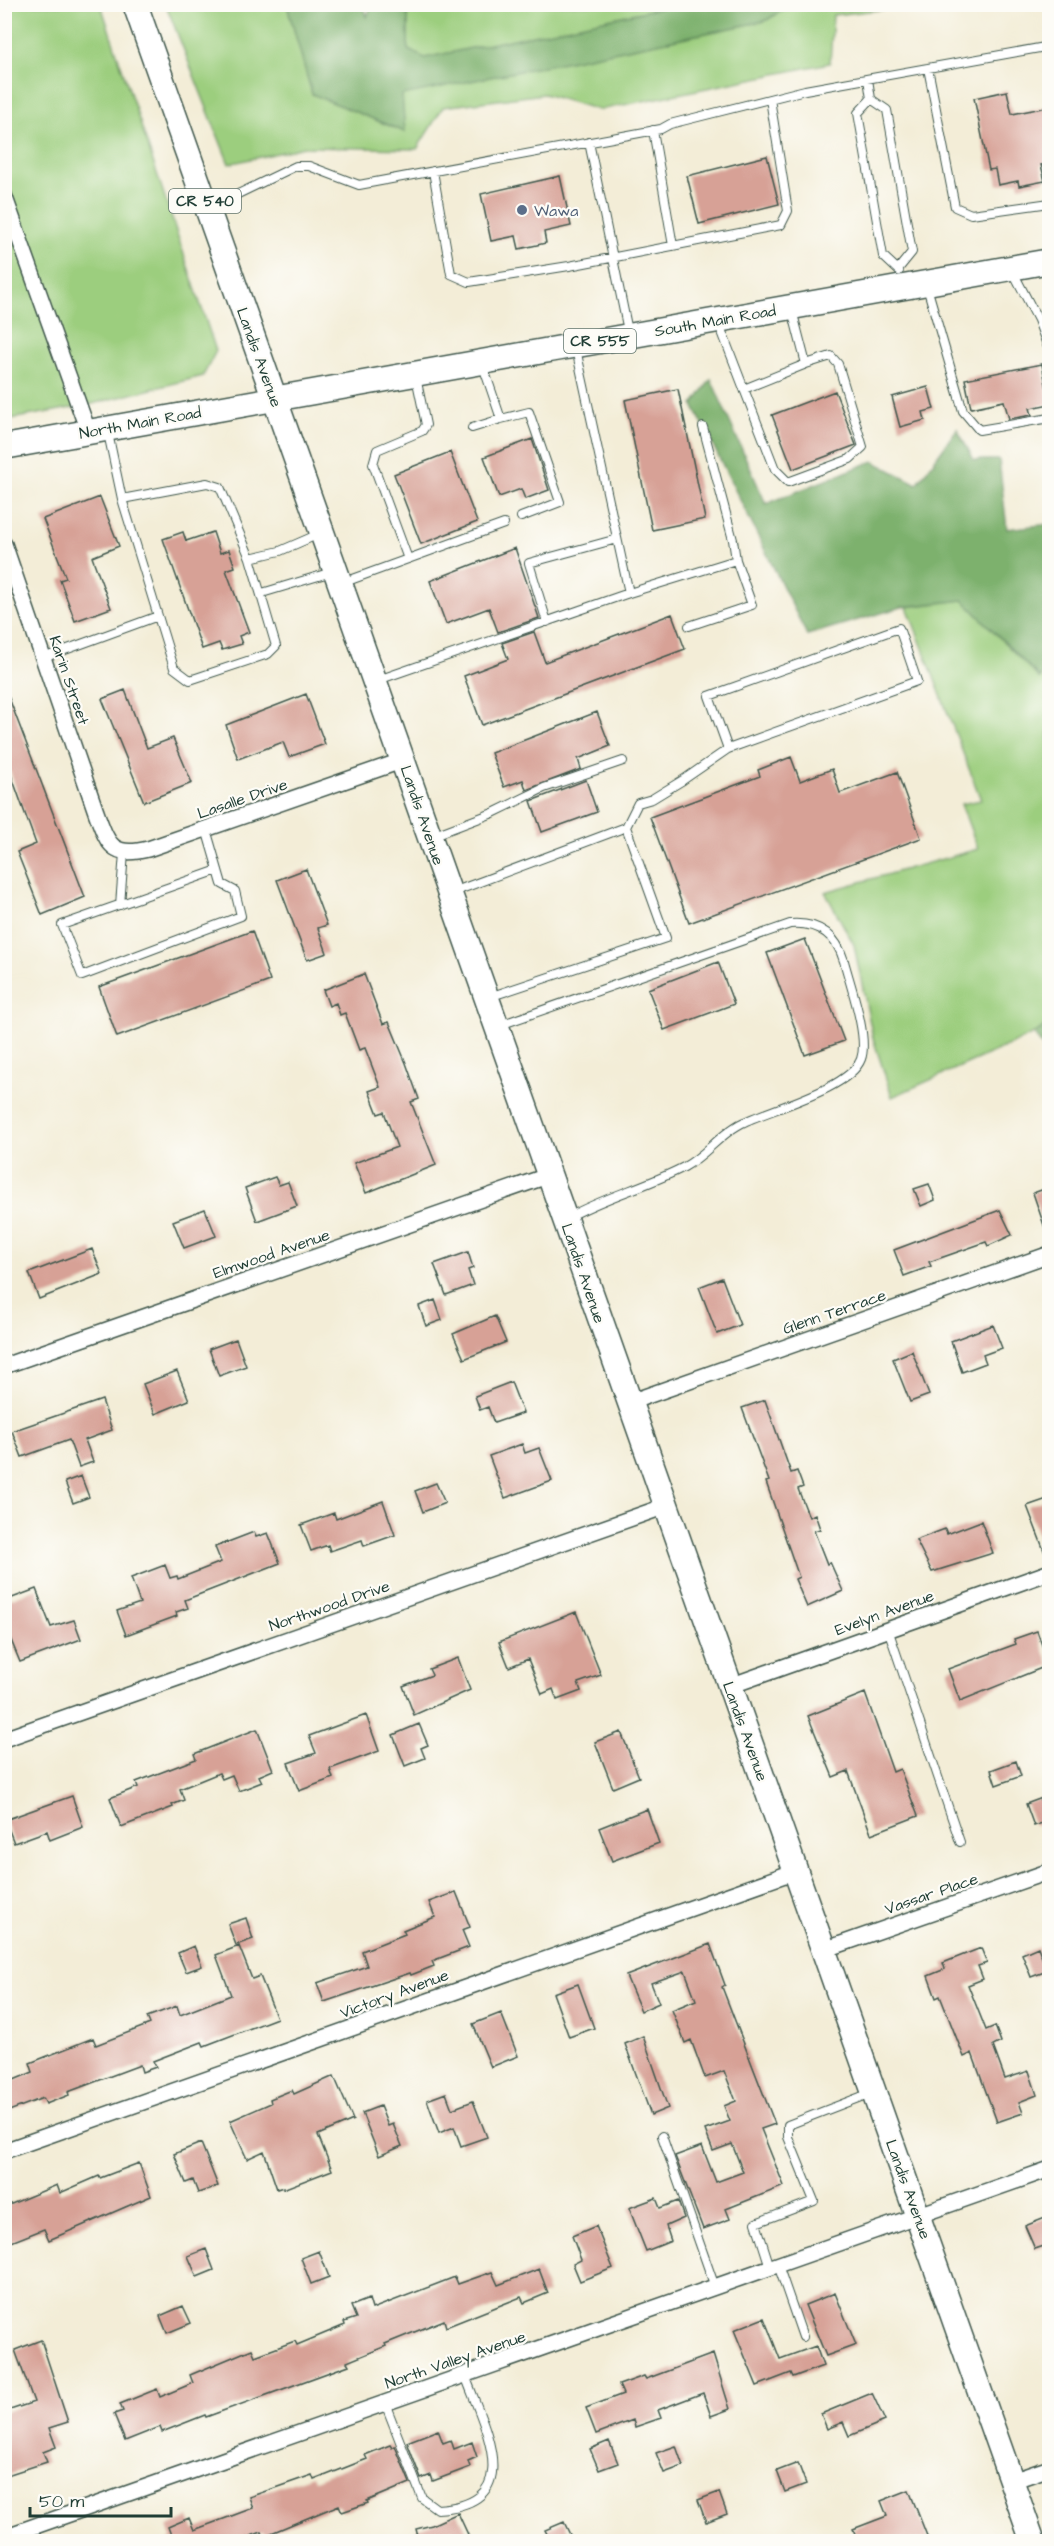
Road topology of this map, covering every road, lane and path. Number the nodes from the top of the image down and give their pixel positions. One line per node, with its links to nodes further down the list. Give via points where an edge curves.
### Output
1 (135, 4): 12 (main road, Landis Avenue / CR 540)
2 (1050, 48): 3 (lane)
3 (928, 68): 4 (lane); 11 (lane, via 955,207 971,214)
4 (868, 79): 5 (lane); 6 (lane)
5 (770, 99): 7 (lane); 13 (lane, via 788,211 781,225)
6 (871, 99): 17 (lane, via 887,110 912,252); 17 (lane, via 858,113 883,256)
7 (653, 130): 8 (lane); 13 (lane)
8 (590, 142): 9 (lane); 14 (lane)
9 (433, 171): 12 (lane, via 358,185 309,166 296,166); 14 (lane, via 452,274 469,282)
10 (4, 195): 32 (street)
11 (1050, 202)
12 (208, 209): 27 (main road, Landis Avenue / CR 540)
13 (673, 246): 14 (lane)
14 (615, 257): 20 (lane)
15 (1050, 261): 16 (main road, South Main Road / CR 555)
16 (1011, 268): 17 (main road, South Main Road / CR 555); 22 (lane)
17 (909, 280): 18 (main road, South Main Road / CR 555); 28 (lane, via 963,411 979,430)
18 (792, 307): 19 (main road, South Main Road / CR 555); 24 (lane)
19 (717, 320): 20 (main road, South Main Road / CR 555); 26 (lane)
20 (629, 336): 21 (main road, South Main Road / CR 555)
21 (575, 345): 23 (main road, South Main Road / CR 555); 38 (lane)
22 (1050, 353)
23 (481, 361): 25 (main road, South Main Road / CR 555); 29 (lane)
24 (806, 364): 26 (lane); 26 (lane, via 825,356 838,364 863,447 850,459 788,482 775,469)
25 (416, 373): 27 (main road, South Main Road / CR 555); 41 (lane, via 426,425 422,431 377,450 373,464)
26 (744, 389)
27 (275, 397): 32 (main road, North Main Road); 37 (main road, Landis Avenue)
28 (1050, 418)
29 (501, 419): 31 (lane); 35 (lane, via 529,412 560,502)
30 (703, 427): 42 (lane)
31 (472, 428)
32 (98, 430): 33 (main road, North Main Road); 34 (lane)
33 (4, 447)
34 (122, 499): 40 (lane, via 213,483 225,493); 46 (lane)
35 (521, 517)
36 (504, 524): 41 (lane)
37 (323, 532): 40 (lane, via 280,551); 43 (main road, Landis Avenue)
38 (617, 539): 45 (lane); 47 (lane, via 529,563)
39 (4, 544): 49 (street, Karin Street)
40 (250, 558): 44 (lane)
41 (408, 559): 43 (lane)
42 (736, 560): 45 (lane); 48 (lane, via 752,605)
43 (339, 577): 44 (lane); 50 (main road, Landis Avenue)
44 (262, 593): 46 (lane, via 276,646 268,654 190,680 174,668)
45 (629, 593): 47 (lane)
46 (158, 616): 49 (lane)
47 (547, 622): 50 (lane)
48 (689, 626)
49 (43, 658): 57 (street, Karin Street, via 101,828 114,849)
50 (376, 681): 52 (main road, Landis Avenue)
51 (728, 749): 51 (lane, via 917,681 898,628 709,696); 54 (lane, via 652,799 639,803)
52 (404, 760): 55 (street, Lasalle Drive); 56 (main road, Landis Avenue)
53 (623, 761): 56 (lane, via 544,788 494,813)
54 (626, 827): 59 (lane); 61 (lane, via 666,938)
55 (206, 829): 57 (street, Lasalle Drive); 58 (lane)
56 (431, 836): 59 (main road, Landis Avenue)
57 (124, 853): 60 (lane)
58 (218, 870): 60 (lane); 60 (lane, via 222,884 235,891 241,916 82,976 62,925)
59 (451, 893): 61 (main road, Landis Avenue)
60 (120, 905)
61 (487, 997): 62 (main road, Landis Avenue)
62 (498, 1026): 63 (main road, Landis Avenue); 64 (lane, via 790,924 818,926 832,937 841,952 861,1032 861,1059 849,1075 739,1124 686,1166)
63 (550, 1175): 64 (main road, Landis Avenue); 66 (street, Elmwood Avenue)
64 (565, 1218): 67 (main road, Landis Avenue)
65 (1050, 1254): 67 (street, Glenn Terrace)
66 (4, 1366)
67 (630, 1402): 68 (main road, Landis Avenue)
68 (666, 1506): 71 (main road, Landis Avenue); 72 (street, Northwood Drive)
69 (1050, 1572): 70 (street, Evelyn Avenue)
70 (888, 1629): 71 (street, Evelyn Avenue); 73 (lane)
71 (730, 1686): 74 (main road, Landis Avenue)
72 (4, 1739)
73 (960, 1842)
74 (796, 1871): 76 (main road, Landis Avenue); 79 (street, Victory Avenue)
75 (1050, 1871): 76 (street, Vassar Place)
76 (824, 1950): 77 (main road, Landis Avenue)
77 (875, 2092): 81 (main road, Landis Avenue); 82 (lane, via 788,2126 788,2137 814,2201 756,2223)
78 (662, 2136): 83 (lane)
79 (4, 2151)
80 (1050, 2169): 81 (street, North Valley Avenue)
81 (918, 2215): 82 (street, North Valley Avenue); 88 (main road, Landis Avenue)
82 (774, 2266): 83 (street, North Valley Avenue); 84 (lane)
83 (715, 2287): 85 (street, North Valley Avenue)
84 (803, 2337)
85 (465, 2375): 86 (street, North Valley Avenue); 86 (lane, via 490,2445 494,2473 486,2492 471,2503 437,2509 422,2498)
86 (385, 2403): 89 (street, North Valley Avenue)
87 (1050, 2468): 88 (street)
88 (1012, 2481): 90 (main road, Landis Avenue)
89 (4, 2537)
90 (1033, 2541)

